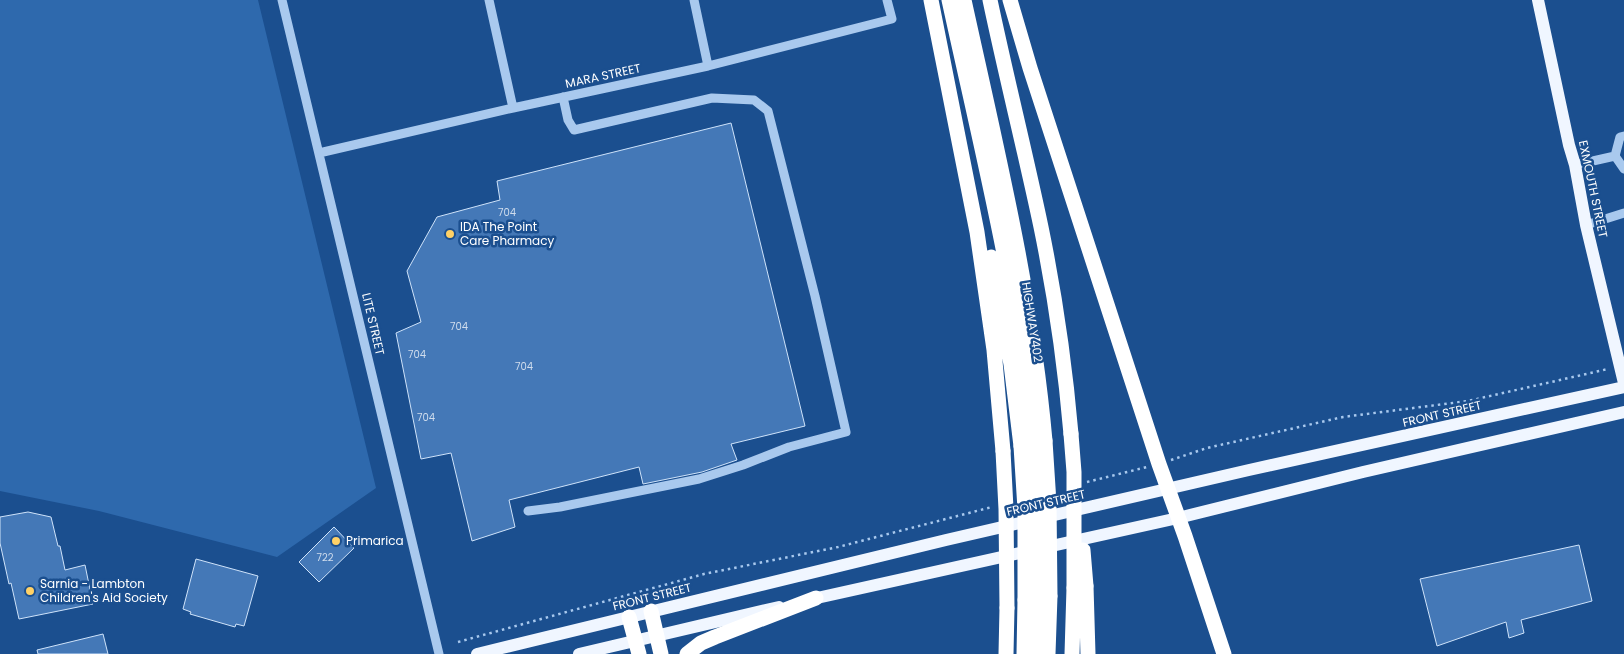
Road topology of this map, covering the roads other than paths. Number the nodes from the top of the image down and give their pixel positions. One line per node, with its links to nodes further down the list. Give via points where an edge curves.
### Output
1 (282, 0): 16 (street, LITE STREET)
2 (490, 0): 14 (street)
3 (694, 0): 11 (street)
4 (888, 0): 11 (street, MARA STREET, via 892,20)
5 (931, 0): 12 (highway)
6 (949, 0): 24 (highway, HIGHWAY 402, via 1013,295)
7 (964, 0): 24 (highway, via 1026,294 1035,356)
8 (990, 0): 28 (highway, HIGHWAY 402, bridge, via 1041,226 1066,376)
9 (1010, 0): 25 (highway)
10 (1538, 0): 18 (main road, EXMOUTH STREET)
11 (708, 66): 13 (street, MARA STREET)
12 (946, 73): 24 (highway, via 988,244 1011,364); 40 (highway, bridge, via 982,259 994,350 1006,509)
13 (562, 97): 14 (street, MARA STREET); 26 (street, via 574,130 712,98 754,100 768,111 846,432 789,447 742,466 699,478)
14 (513, 108): 16 (street, MARA STREET)
15 (1624, 136): 17 (street, via 1620,137)
16 (319, 153): 35 (street, LITE STREET)
17 (1615, 156): 18 (street); 19 (street)
18 (1575, 165): 21 (main road, EXMOUTH STREET)
19 (1624, 169)
20 (1624, 213): 21 (street)
21 (1586, 225): 22 (main road, EXMOUTH STREET)
22 (1624, 385): 25 (main road, FRONT STREET)
23 (1624, 412): 27 (main road)
24 (1033, 443): 30 (highway, HIGHWAY 402, bridge)
25 (1168, 489): 27 (highway); 31 (main road, FRONT STREET)
26 (528, 511)
27 (1178, 518): 29 (main road); 46 (highway)
28 (1080, 587): 44 (highway, HIGHWAY 402); 45 (highway)
29 (816, 598): 33 (main road); 39 (highway, via 701,643)
30 (1038, 599): 41 (highway); 42 (highway, HIGHWAY 402); 43 (highway)
31 (651, 611): 32 (main road, FRONT STREET); 33 (highway)
32 (629, 617): 34 (highway); 36 (main road, FRONT STREET)
33 (656, 635): 34 (main road); 38 (highway)
34 (637, 647): 37 (main road)
35 (439, 654)
36 (477, 654)
37 (578, 654)
38 (662, 654)
39 (687, 654)
40 (1006, 654)
41 (1024, 654)
42 (1036, 654)
43 (1048, 654)
44 (1072, 654)
45 (1088, 654)
46 (1224, 654)

